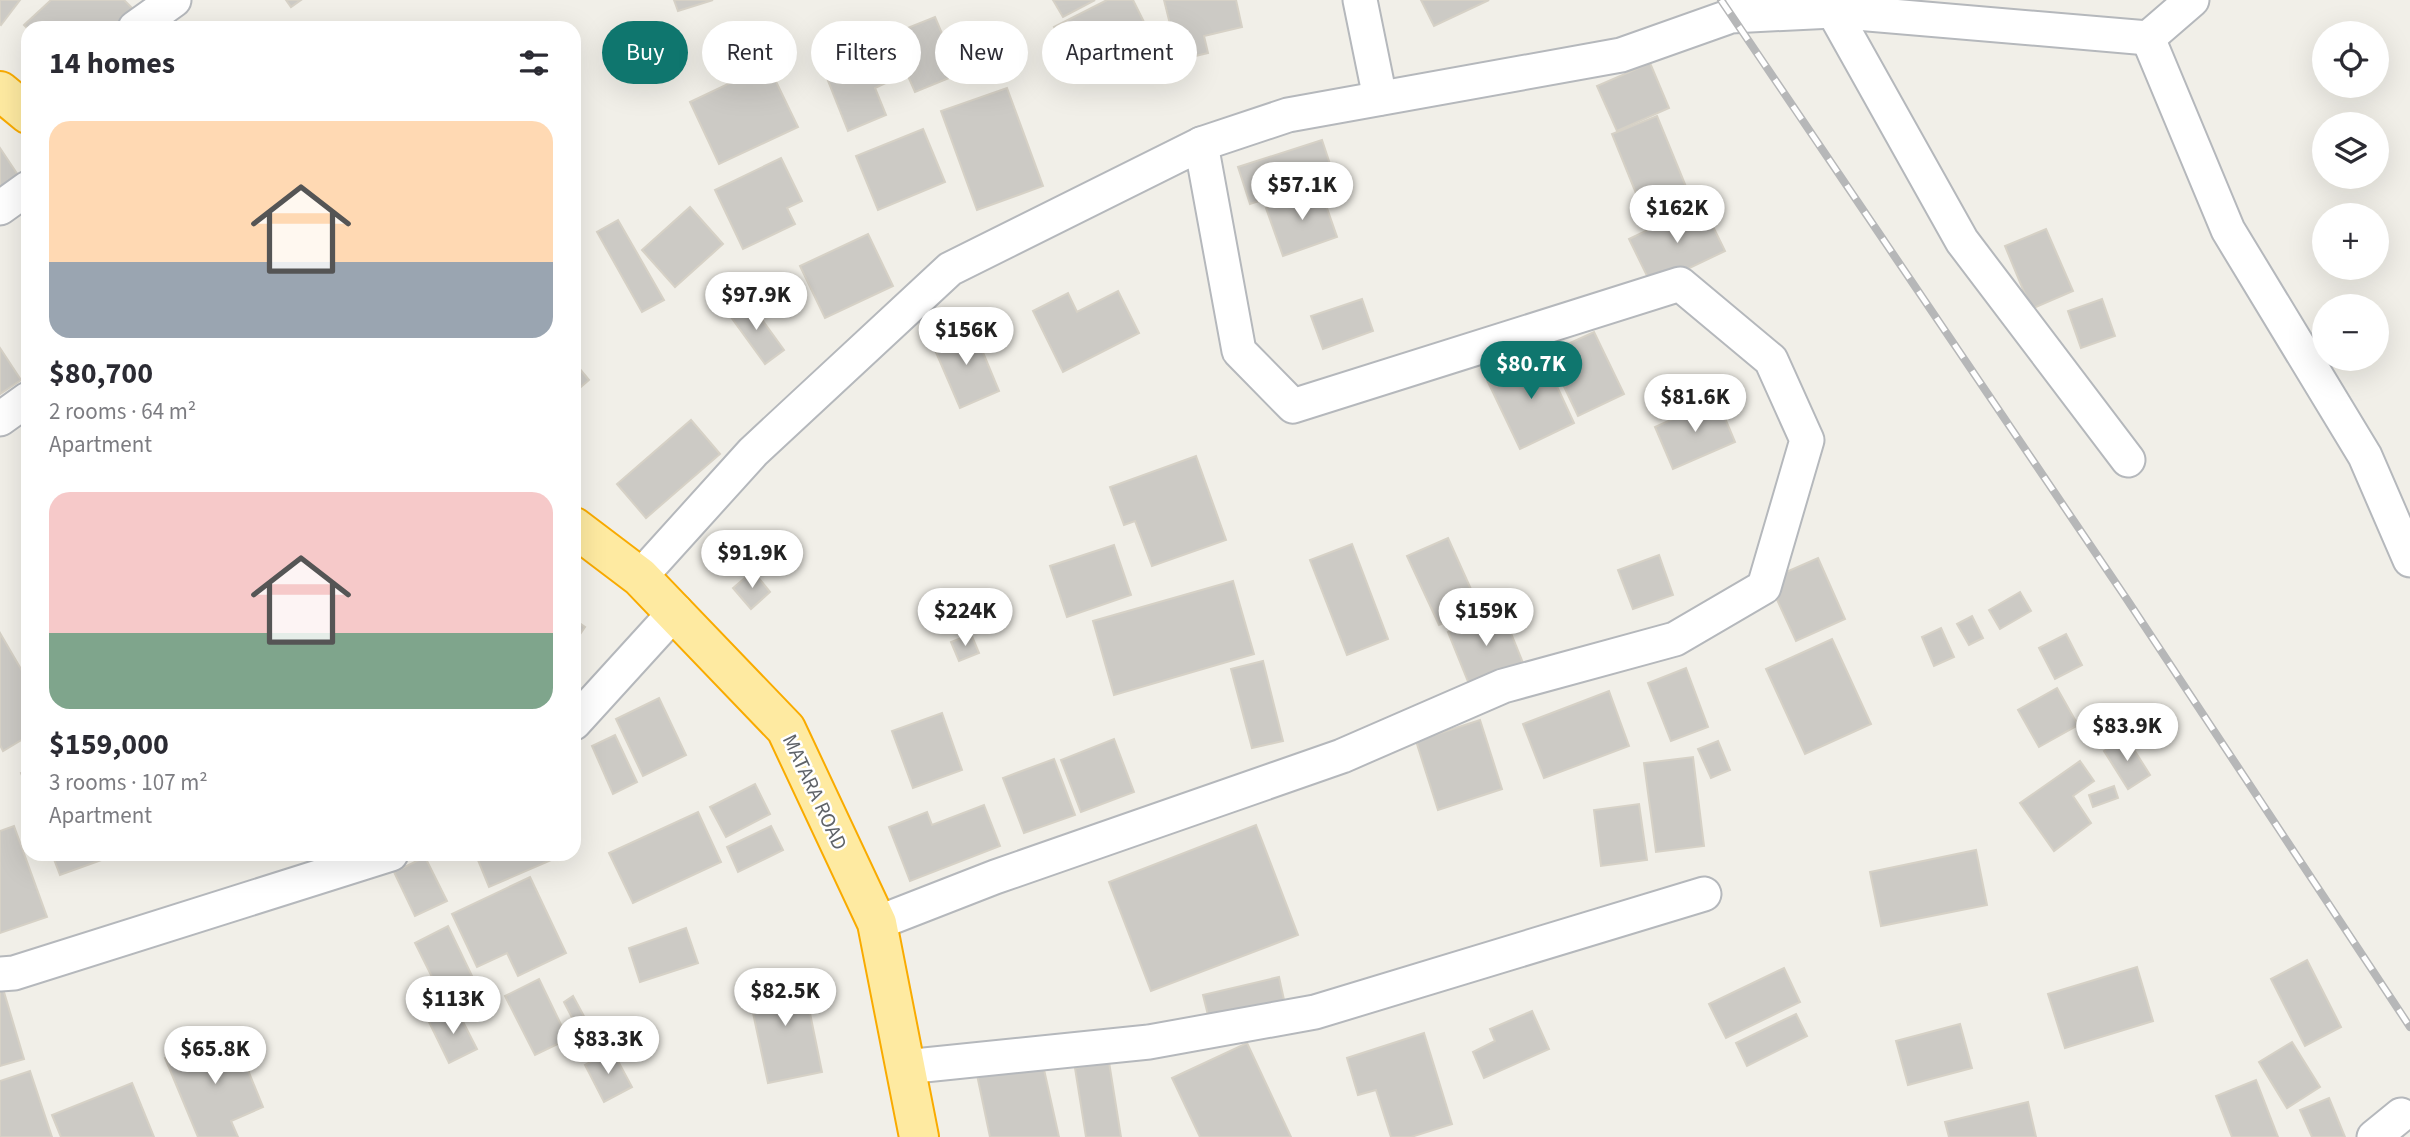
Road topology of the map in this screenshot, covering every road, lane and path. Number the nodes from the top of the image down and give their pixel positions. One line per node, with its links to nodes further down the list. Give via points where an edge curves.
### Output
1 (174, 0): 5 (street)
2 (1360, 0): 8 (street)
3 (2192, 0): 6 (street)
4 (1830, 6): 6 (street); 8 (street, via 1731,16 1621,55); 15 (street, via 1962,241)
5 (145, 21)
6 (2148, 38): 17 (street, via 2228,230 2365,456)
7 (0, 91): 9 (highway)
8 (1380, 98): 10 (street, via 1288,115)
9 (21, 108)
10 (1201, 145): 18 (street, via 950,269 754,452); 23 (street, via 1239,351 1293,406 1680,284 1771,360 1807,440 1764,587 1675,639 1503,686 1342,756)
11 (21, 193): 12 (street)
12 (0, 208)
13 (21, 404): 14 (street)
14 (0, 419)
15 (2128, 460)
16 (581, 532): 18 (highway, MATARA ROAD)
17 (2410, 560)
18 (640, 577): 19 (highway, MATARA ROAD)
19 (676, 611): 20 (street); 23 (highway, MATARA ROAD, via 786,729)
20 (581, 715)
21 (369, 861): 24 (street)
22 (1704, 894): 25 (street, via 1315,1012 1149,1042)
23 (877, 923): 25 (highway, MATARA ROAD)
24 (0, 974)
25 (905, 1067): 27 (highway, MATARA ROAD)
26 (2401, 1115): 28 (street)
27 (919, 1137)
28 (2374, 1137)

